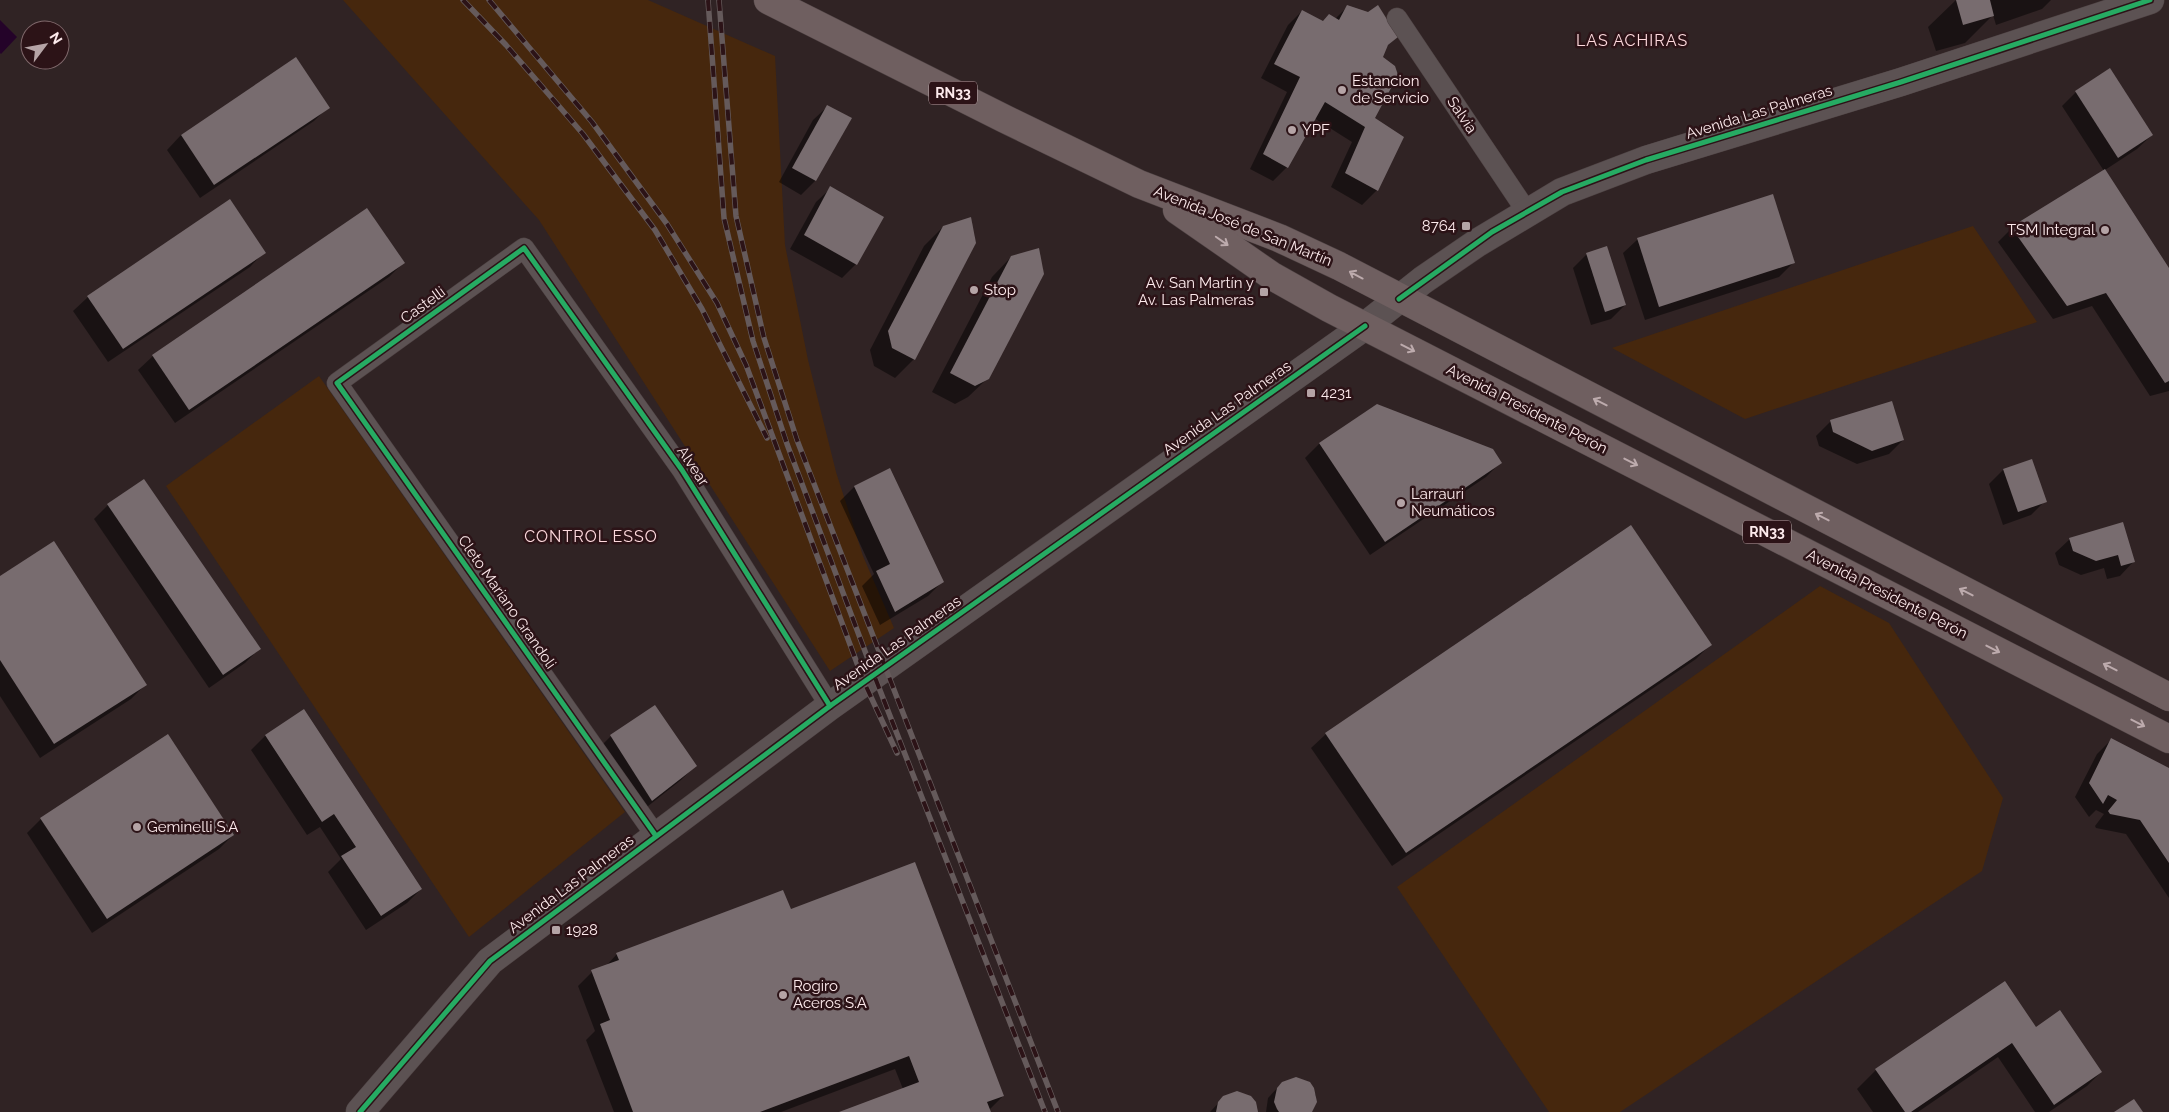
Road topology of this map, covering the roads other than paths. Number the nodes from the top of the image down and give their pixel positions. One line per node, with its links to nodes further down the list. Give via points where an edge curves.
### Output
1 (768, 0): 4 (main road, Avenida José de San Martín / RN33)
2 (2150, 0): 5 (main road, Avenida Las Palmeras, via 1901,82 1646,160 1562,192)
3 (1397, 18): 5 (street, Salvia)
4 (1139, 184): 7 (main road, Avenida José de San Martín / RN33, one-way to 4, via 1279,238); 8 (main road, Avenida José de San Martín / RN33, one-way to 8, via 1272,276)
5 (1527, 212): 7 (main road, Avenida Las Palmeras, via 1477,242)
6 (524, 248): 9 (street, Castelli); 11 (street, Alvear, via 682,470)
7 (1399, 298): 8 (main road, Avenida Las Palmeras); 10 (main road, RN33, one-way to 7)
8 (1365, 326): 11 (main road, Avenida Las Palmeras); 12 (main road, Avenida Presidente Perón / RN33, one-way to 12)
9 (337, 383): 13 (street, Cleto Mariano Grandoli)
10 (2169, 698)
11 (830, 706): 13 (main road, Avenida Las Palmeras)
12 (2169, 739)
13 (656, 836): 14 (main road, Avenida Las Palmeras, via 490,961)
14 (360, 1112)

